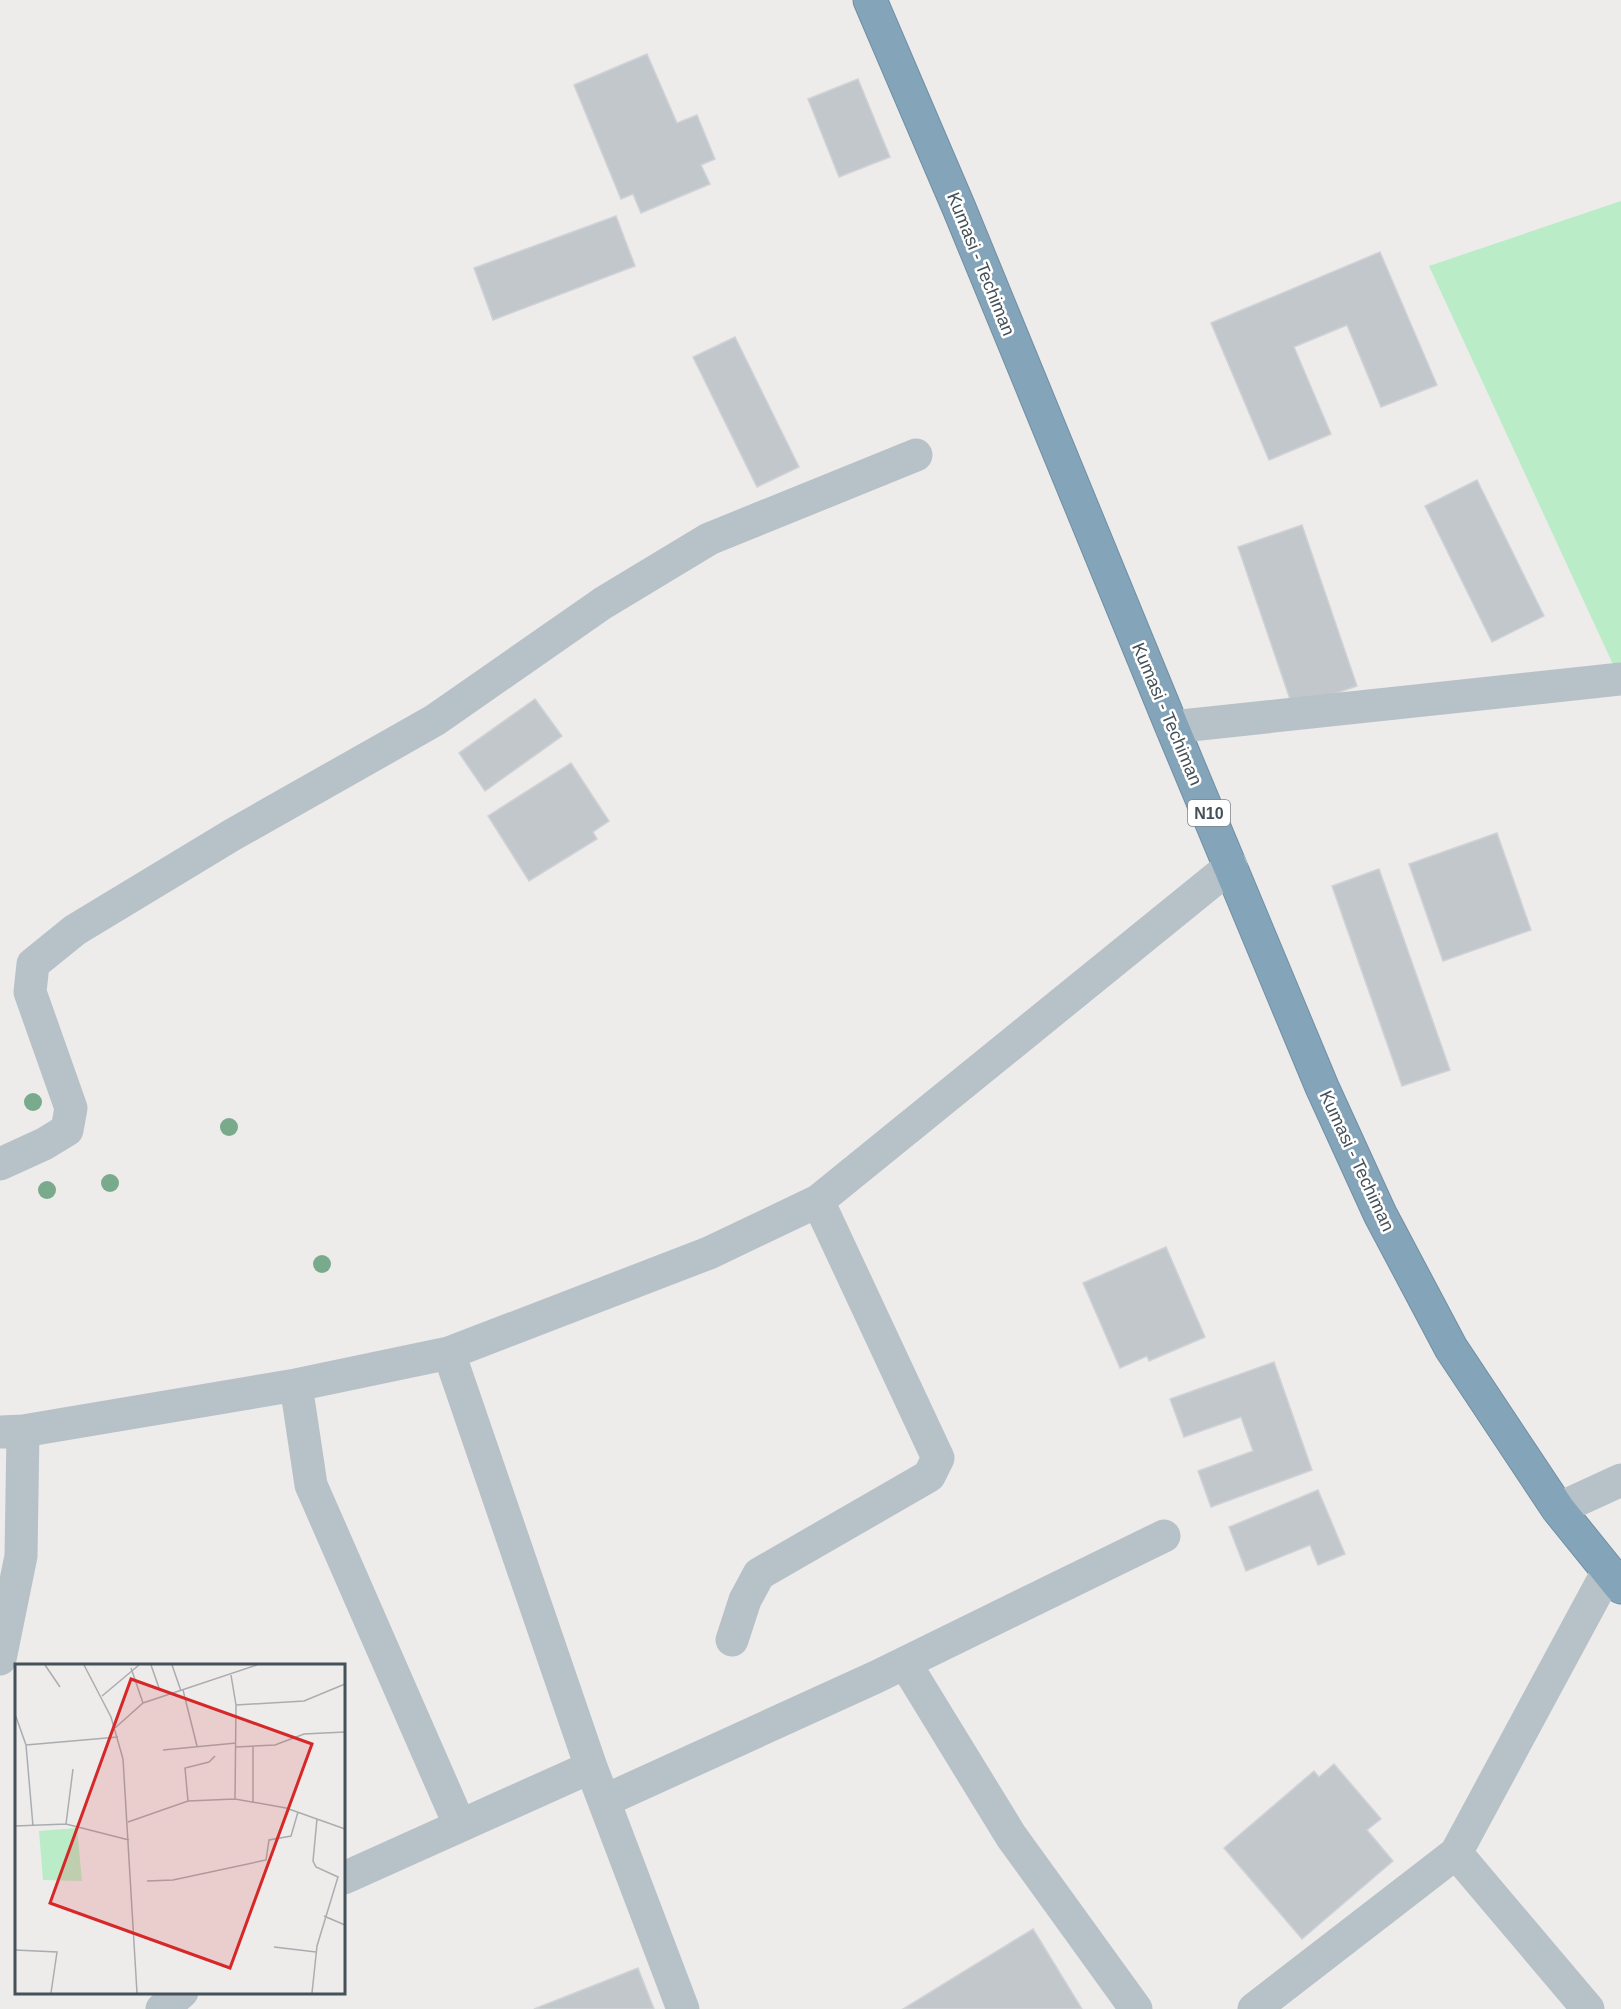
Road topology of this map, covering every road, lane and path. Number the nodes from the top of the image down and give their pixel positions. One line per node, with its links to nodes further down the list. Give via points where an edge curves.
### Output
1 (870, 0): 4 (highway, Kumasi - Techiman / N10)
2 (916, 455): 6 (street, via 709,539 603,603 435,720 75,930 33,964 30,992 71,1108 68,1130)
3 (1621, 679): 4 (street)
4 (1172, 727): 5 (highway, Kumasi - Techiman / N10)
5 (1231, 866): 7 (street); 12 (highway, Kumasi - Techiman / N10, via 1322,1087 1380,1214 1452,1348)
6 (0, 1164)
7 (818, 1201): 8 (street, via 709,1253); 15 (street, via 938,1458 929,1476 759,1574 745,1600)
8 (449, 1353): 9 (street); 18 (street)
9 (296, 1385): 10 (street); 20 (street, via 311,1485)
10 (11, 1431): 16 (street, via 21,1556)
11 (1621, 1480): 12 (street)
12 (1558, 1509): 14 (highway, Kumasi - Techiman / N10)
13 (1164, 1536): 17 (street)
14 (1614, 1579): 21 (street)
15 (732, 1640)
16 (0, 1659)
17 (905, 1663): 19 (street); 26 (street, via 1011,1836)
18 (591, 1767): 19 (street); 20 (street)
19 (604, 1801): 25 (street)
20 (460, 1826): 22 (street)
21 (1456, 1853): 27 (street); 28 (street)
22 (345, 1878)
23 (180, 1994): 24 (street)
24 (162, 2009)
25 (682, 2009)
26 (1136, 2009)
27 (1254, 2009)
28 (1588, 2009)

